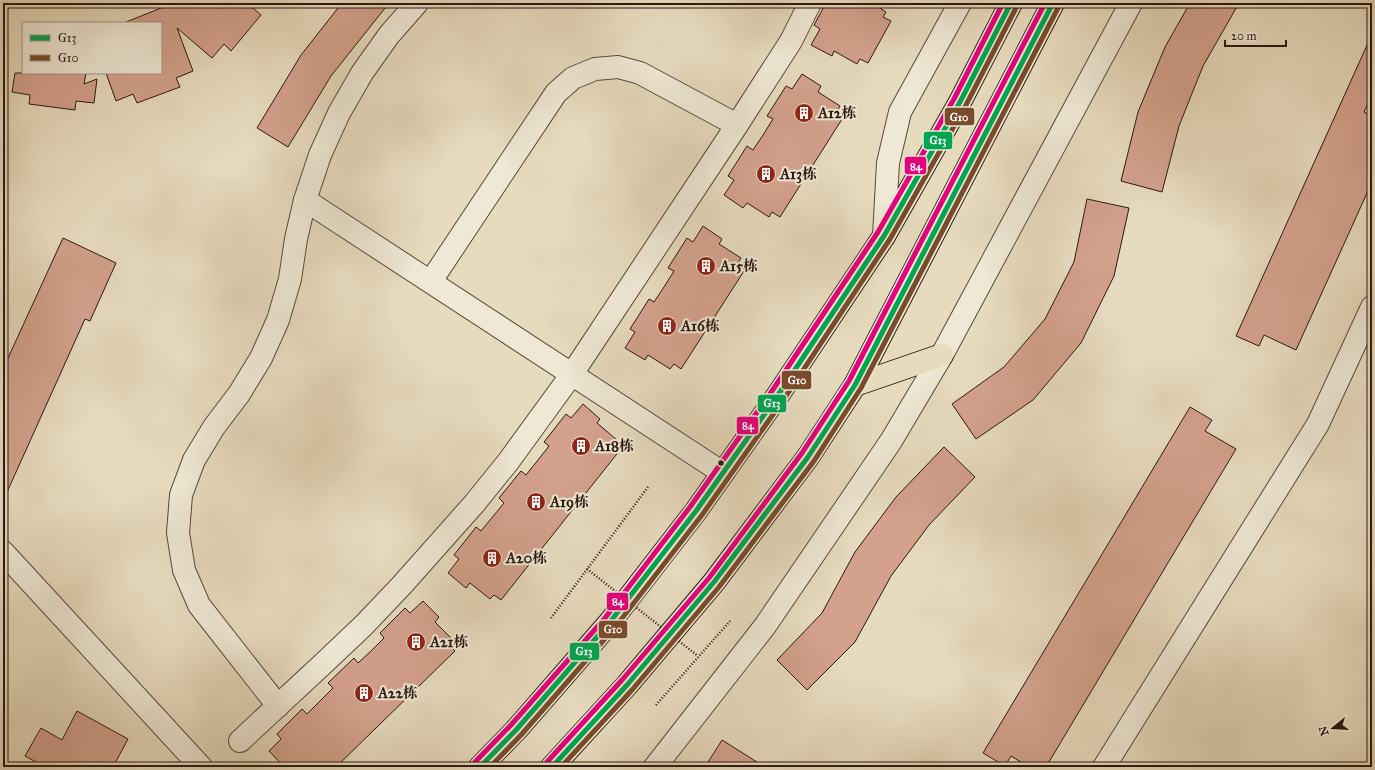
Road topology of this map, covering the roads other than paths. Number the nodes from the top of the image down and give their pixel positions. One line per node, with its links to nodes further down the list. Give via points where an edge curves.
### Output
1 (417, 3): 8 (street, via 389,35 362,73 339,113 320,155)
2 (810, 3): 7 (street, via 792,41)
3 (960, 3): 9 (street, via 900,112 888,163)
4 (1011, 3): 9 (highway, via 960,102)
5 (1053, 3): 14 (highway)
6 (1131, 3): 12 (street)
7 (737, 125): 10 (street, via 640,73 618,67 595,69 573,78 556,92); 13 (street)
8 (305, 200): 10 (street); 17 (street, via 290,280 278,320 261,358 194,460 181,495 178,533 184,570 199,605)
9 (884, 236): 15 (highway)
10 (431, 282): 13 (street)
11 (1372, 307): 23 (street, via 1318,424)
12 (942, 355): 14 (highway); 22 (street, via 891,441 765,626)
13 (572, 374): 15 (street); 17 (street, via 508,462 439,545 364,625)
14 (855, 385): 21 (highway, via 808,457 714,582 627,685)
15 (723, 473): 20 (highway, via 610,622 516,730)
16 (3, 552): 19 (street)
17 (278, 706): 18 (street)
18 (240, 741)
19 (201, 767)
20 (480, 767)
21 (552, 767)
22 (655, 767)
23 (1104, 767)

